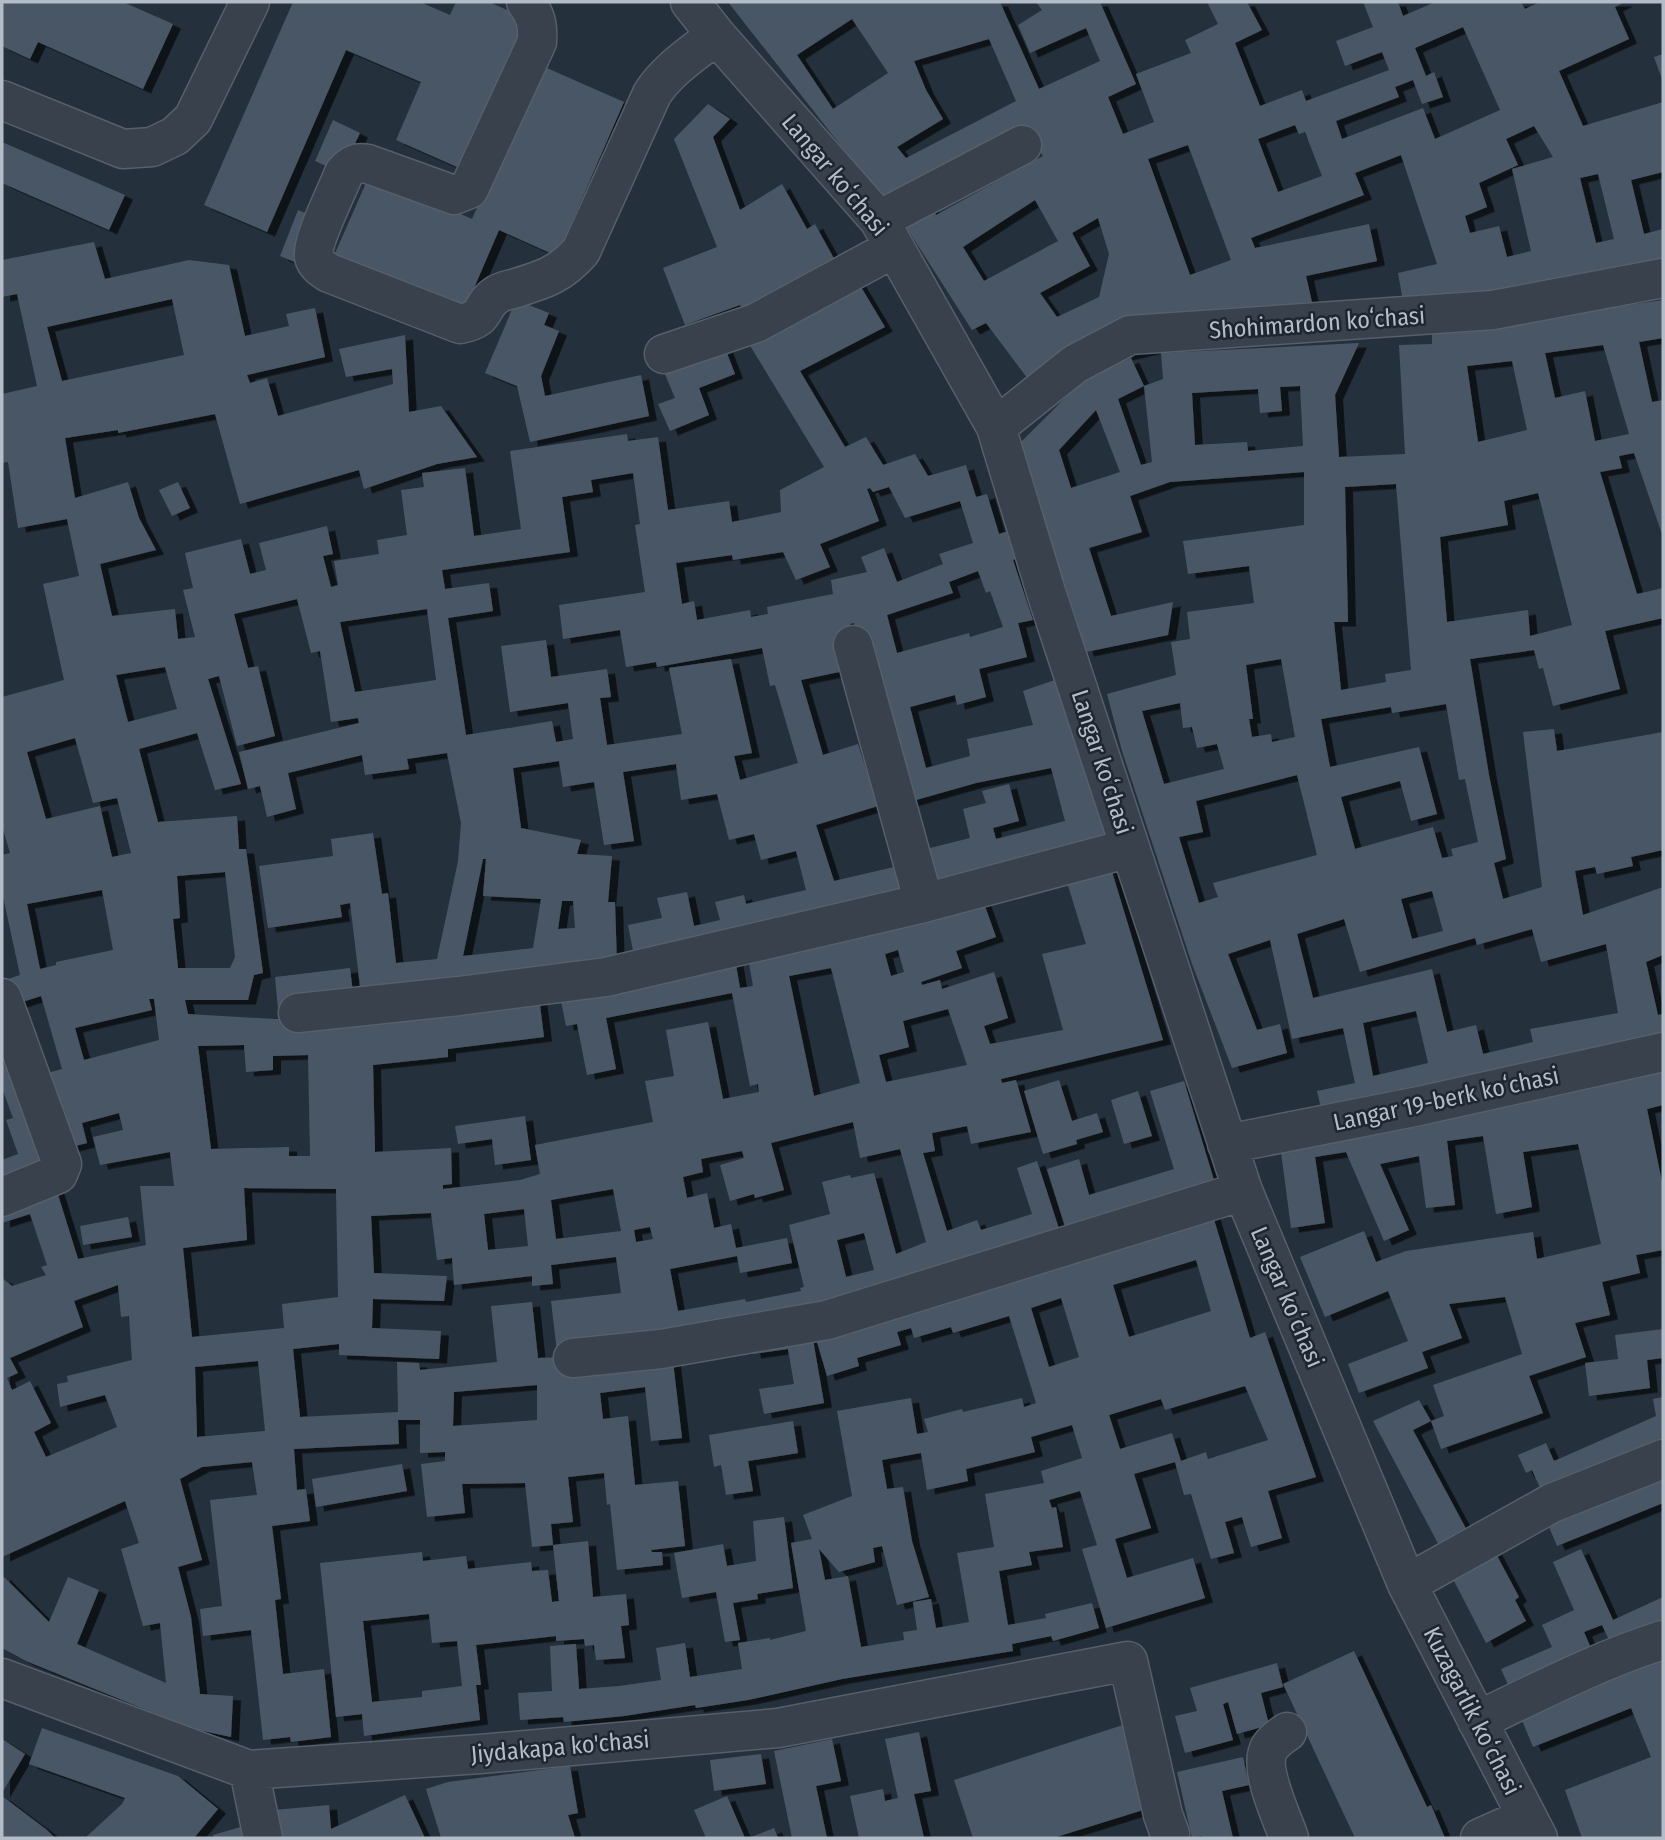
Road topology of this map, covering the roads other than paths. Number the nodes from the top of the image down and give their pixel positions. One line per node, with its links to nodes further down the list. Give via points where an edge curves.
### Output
1 (250, 2): 5 (street, via 193,119 175,136 152,146 123,149)
2 (526, 2): 4 (street, via 535,14 537,42 469,188 454,195 368,164 351,165 317,239 314,256 318,265 460,324 484,313 489,300 500,293 555,275 581,251 660,82)
3 (690, 2): 4 (street, Langar koʻchasi)
4 (716, 36): 7 (street, Langar koʻchasi)
5 (2, 100)
6 (1022, 145): 7 (street)
7 (886, 234): 9 (street, via 756,323); 10 (street, Langar koʻchasi)
8 (1663, 278): 10 (street, Shohimardon koʻchasi, via 1493,310 1130,335 1075,364)
9 (664, 354)
10 (996, 427): 12 (street, Langar koʻchasi)
11 (853, 645): 13 (street)
12 (1130, 848): 13 (street); 17 (street, Langar koʻchasi)
13 (924, 903): 15 (street, via 606,977)
14 (2, 998): 19 (street, via 62,1164 58,1174 49,1179)
15 (298, 1013)
16 (1663, 1052): 17 (street, Langar 19-berk koʻchasi)
17 (1227, 1144): 18 (street, Langar koʻchasi)
18 (1243, 1191): 20 (street, via 827,1320 661,1349); 22 (street, Langar koʻchasi)
19 (2, 1197)
20 (573, 1358)
21 (1663, 1459): 22 (street, via 1552,1503)
22 (1407, 1584): 25 (street, Kuzagarlik koʻchasi)
23 (1663, 1640): 25 (street)
24 (2, 1678): 27 (street, Jiydakapa ko'chasi)
25 (1477, 1721): 28 (street, Kuzagarlik koʻchasi)
26 (1287, 1732): 31 (street, via 1270,1748 1266,1761)
27 (249, 1770): 29 (street); 30 (street, Jiydakapa ko'chasi, via 778,1728 1128,1661)
28 (1533, 1828): 32 (street)
29 (263, 1838)
30 (1169, 1838)
31 (1289, 1838)
32 (1480, 1838)

